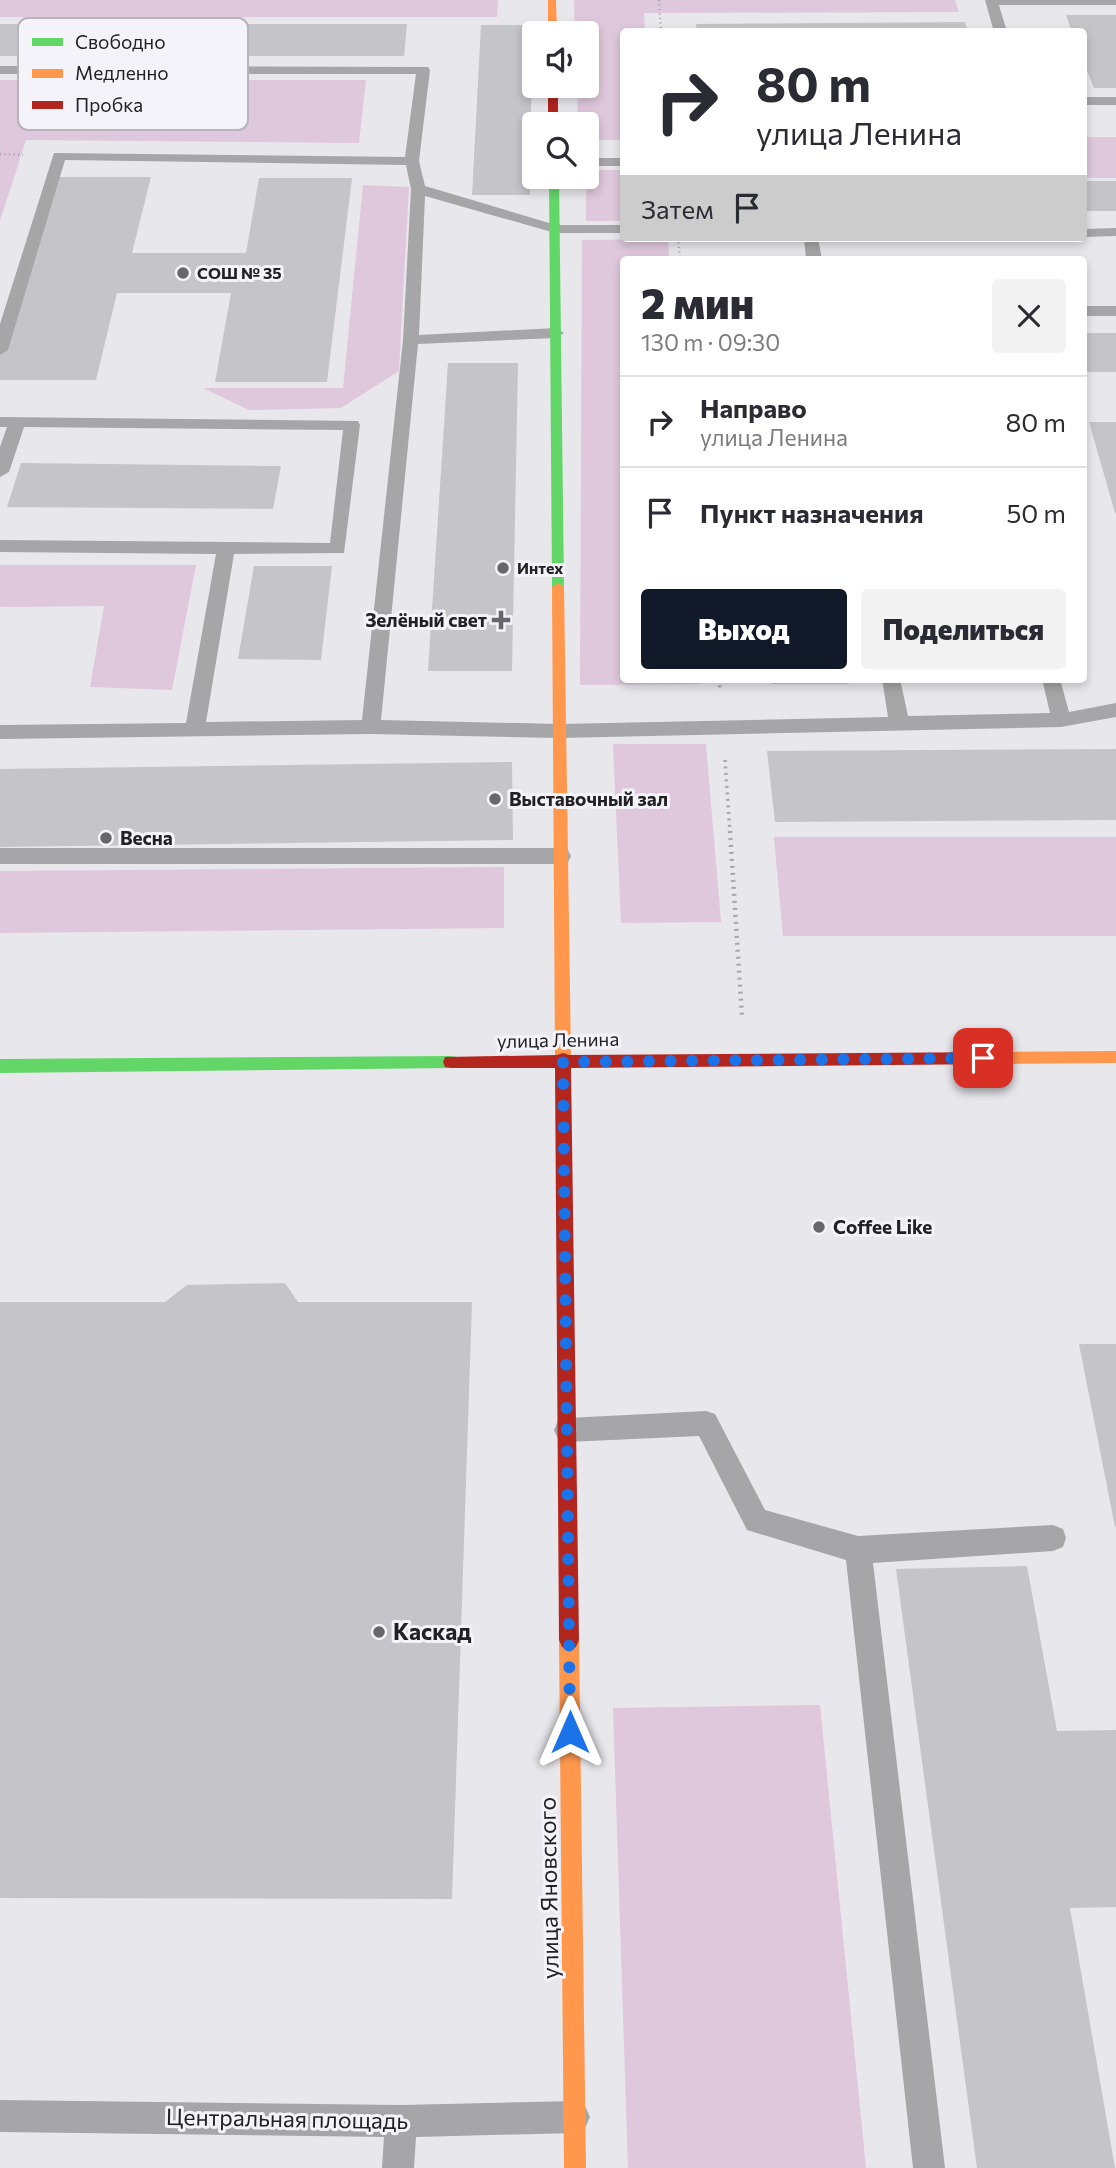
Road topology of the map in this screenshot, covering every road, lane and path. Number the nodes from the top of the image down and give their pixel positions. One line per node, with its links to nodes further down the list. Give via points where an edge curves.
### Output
1 (552, 0): 5 (main road)
2 (659, 0): 6 (path)
3 (991, 1): 4 (lane); 7 (lane)
4 (1116, 1)
5 (553, 21)
6 (662, 28)
7 (1000, 28)
8 (0, 70): 9 (lane)
9 (18, 70)
10 (248, 70): 13 (lane, via 423,70)
11 (1087, 101): 12 (lane)
12 (1116, 101)
13 (412, 161): 16 (lane); 26 (lane, via 59,156)
14 (599, 162): 15 (lane)
15 (620, 162)
16 (418, 189): 18 (lane); 25 (lane)
17 (554, 189): 18 (main road, улица Яновского)
18 (555, 229): 19 (lane); 24 (main road, улица Яновского)
19 (620, 229)
20 (1116, 232): 21 (lane)
21 (1087, 233)
22 (1116, 311): 23 (lane)
23 (1087, 312)
24 (556, 333): 25 (lane); 40 (main road, улица Яновского)
25 (411, 340): 37 (lane)
26 (0, 350)
27 (9, 422): 28 (lane); 30 (lane, via 352,425 338,548)
28 (0, 472)
29 (0, 546): 30 (lane)
30 (226, 548): 39 (lane)
31 (719, 683): 38 (path)
32 (892, 683): 36 (lane)
33 (1052, 683): 35 (lane)
34 (1116, 710): 35 (lane)
35 (1061, 720): 36 (lane)
36 (899, 722): 38 (lane)
37 (371, 727): 39 (lane); 40 (lane)
38 (723, 727): 40 (lane); 45 (path)
39 (195, 729): 41 (lane)
40 (560, 731): 43 (main road, улица Яновского)
41 (0, 732)
42 (0, 856): 43 (lane)
43 (561, 856): 46 (main road, улица Яновского)
44 (1116, 1057): 45 (main road, улица Ленина)
45 (745, 1060): 46 (main road, улица Ленина)
46 (563, 1062): 47 (main road, улица Ленина); 48 (main road, улица Яновского)
47 (0, 1066)
48 (567, 1430): 50 (lane, via 706,1423 756,1521); 52 (main road, улица Яновского)
49 (1053, 1538): 50 (lane)
50 (858, 1550): 56 (lane)
51 (0, 2116): 53 (lane, Центральная площадь)
52 (574, 2117): 53 (lane, Центральная площадь); 55 (main road, улица Яновского)
53 (401, 2121): 54 (lane)
54 (398, 2168)
55 (575, 2168)
56 (929, 2168)

